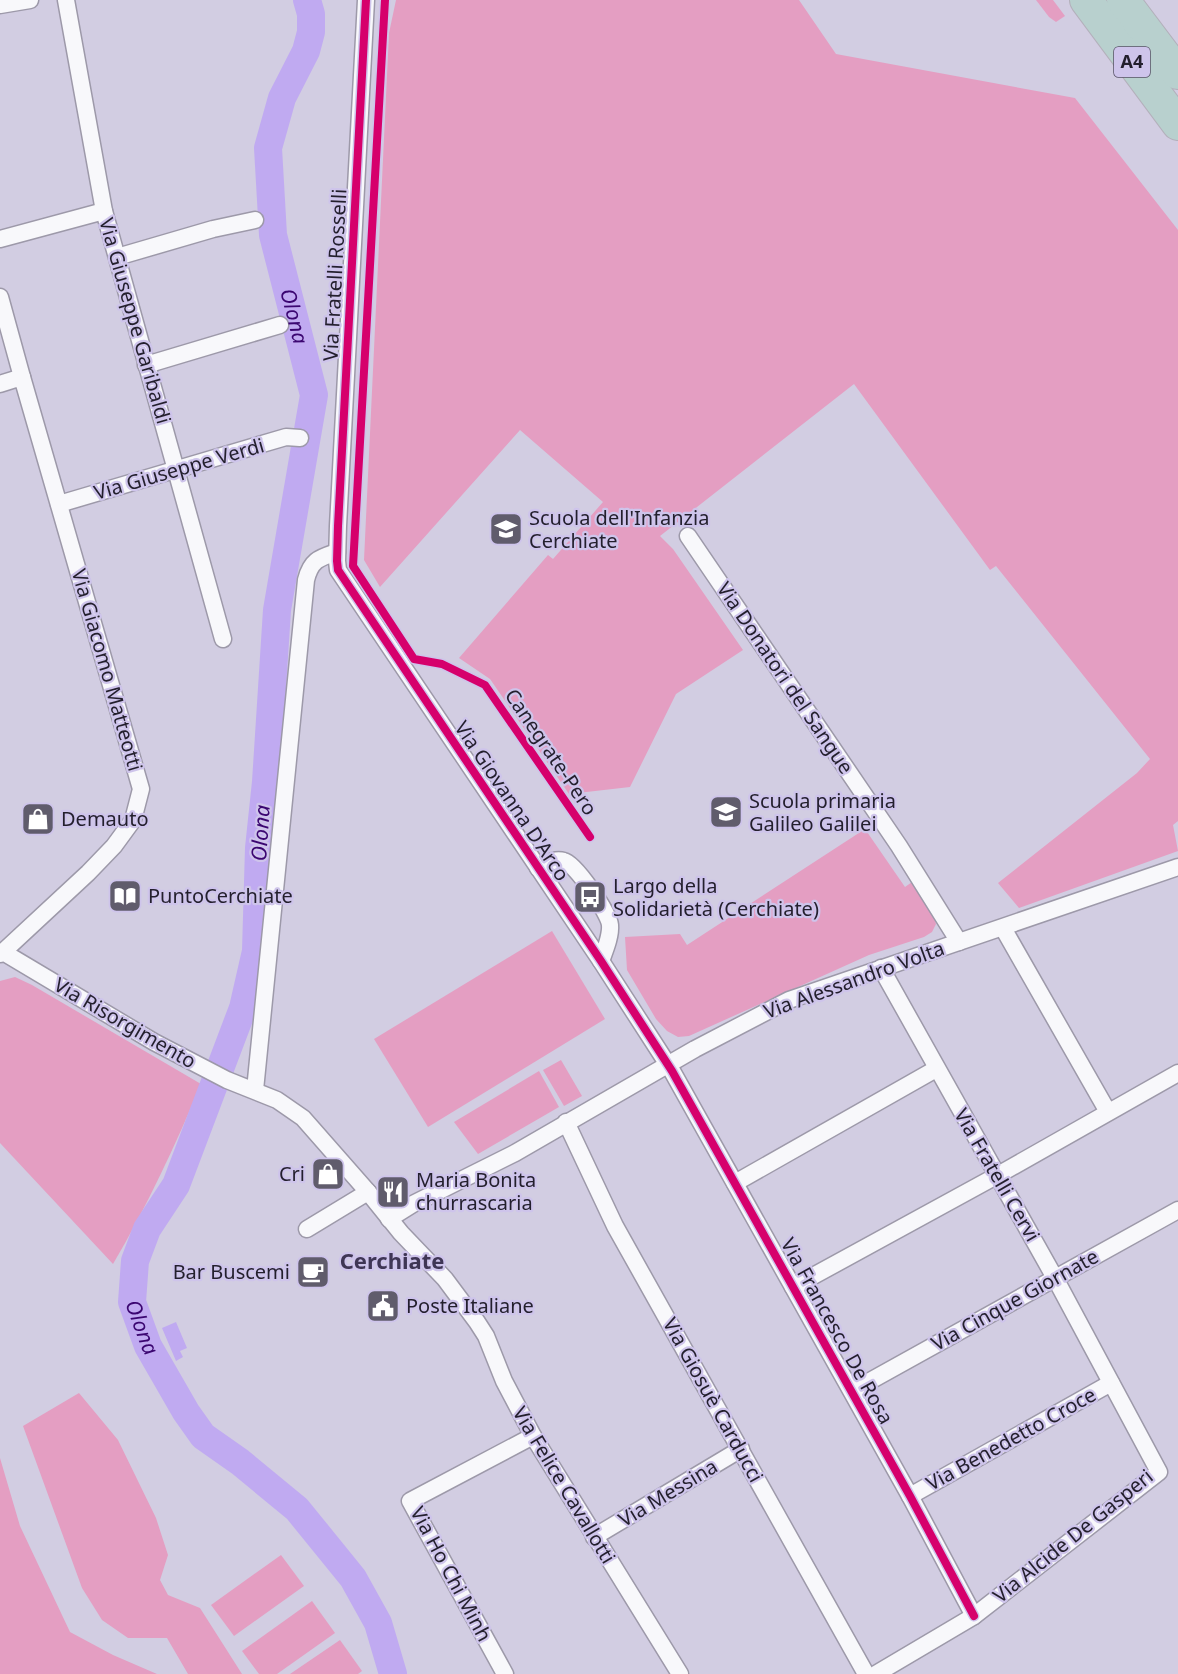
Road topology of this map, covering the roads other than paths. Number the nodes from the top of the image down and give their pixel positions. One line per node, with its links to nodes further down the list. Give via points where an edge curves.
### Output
1 (30, 0): 6 (street)
2 (66, 0): 9 (street, Via Giuseppe Garibaldi)
3 (366, 0): 22 (street, Via Fratelli Rosselli)
4 (1086, 0): 8 (highway, A4)
5 (1123, 0): 7 (highway, A4)
6 (0, 5)
7 (1178, 73)
8 (1178, 124)
9 (104, 211): 11 (street); 12 (street, Via Giuseppe Garibaldi)
10 (255, 219): 12 (street)
11 (0, 239)
12 (117, 257): 15 (street, Via Giuseppe Garibaldi)
13 (0, 297): 16 (street)
14 (280, 325): 15 (street)
15 (146, 365): 19 (street, Via Giuseppe Garibaldi)
16 (22, 377): 17 (street); 20 (street, Via Giacomo Matteotti)
17 (0, 384)
18 (300, 438): 19 (street, Via Giuseppe Verdi, via 286,437)
19 (177, 470): 20 (street, Via Giuseppe Verdi); 23 (street, Via Giuseppe Garibaldi)
20 (59, 504): 28 (street, Via Giacomo Matteotti, via 141,789 133,820 114,846)
21 (688, 536): 27 (street, Via Donatori del Sangue, via 899,846)
22 (337, 552): 25 (street, Via Giovanna D'Arco, via 343,580); 34 (street, via 312,564 306,580)
23 (223, 639)
24 (1178, 867): 26 (street, Via Alessandro Volta)
25 (538, 868): 29 (street, Via Giovanna D'Arco); 29 (street, via 551,861 566,861 591,891 610,924)
26 (1003, 928): 27 (street, Via Alessandro Volta); 35 (street)
27 (959, 942): 30 (street, Via Alessandro Volta)
28 (2, 953): 34 (street, Via Risorgimento, via 189,1061)
29 (601, 961): 31 (street, Via Giovanna D'Arco)
30 (881, 968): 31 (street, Via Alessandro Volta, via 789,1000); 32 (street, Via Fratelli Cervi)
31 (668, 1065): 36 (street, Via Alessandro Volta); 38 (street, Via Francesco De Rosa)
32 (936, 1069): 37 (street, Via Fratelli Cervi); 38 (street)
33 (1178, 1073): 35 (street)
34 (255, 1090): 39 (street, Via Risorgimento, via 303,1118)
35 (1108, 1112): 37 (street)
36 (566, 1122): 41 (street, Via Alessandro Volta); 48 (street, Via Giosuè Carducci, via 615,1226)
37 (998, 1175): 43 (street, Via Fratelli Cervi); 44 (street)
38 (735, 1183): 44 (street, Via Francesco De Rosa)
39 (368, 1192): 41 (street, Via Felice Cavallotti); 42 (street)
40 (1178, 1210): 43 (street, Via Cinque Giornate)
41 (389, 1219): 47 (street, Via Felice Cavallotti, via 456,1293 486,1336)
42 (307, 1229)
43 (1055, 1278): 45 (street, Via Fratelli Cervi); 46 (street, Via Cinque Giornate)
44 (793, 1287): 46 (street, Via Francesco De Rosa)
45 (1112, 1383): 49 (street, Via Benedetto Croce); 51 (street, Via Alcide De Gasperi, via 1159,1472)
46 (852, 1391): 49 (street, Via Francesco De Rosa)
47 (533, 1436): 50 (street, Via Felice Cavallotti); 52 (street, Via Ho Chi Minh, via 410,1501)
48 (741, 1449): 50 (street, Via Messina); 54 (street, Via Giosuè Carducci)
49 (910, 1496): 51 (street, Via Francesco De Rosa)
50 (594, 1537): 53 (street, Via Felice Cavallotti)
51 (974, 1616): 55 (street, Via Alcide De Gasperi)
52 (505, 1674)
53 (680, 1674)
54 (866, 1674)
55 (876, 1674)

